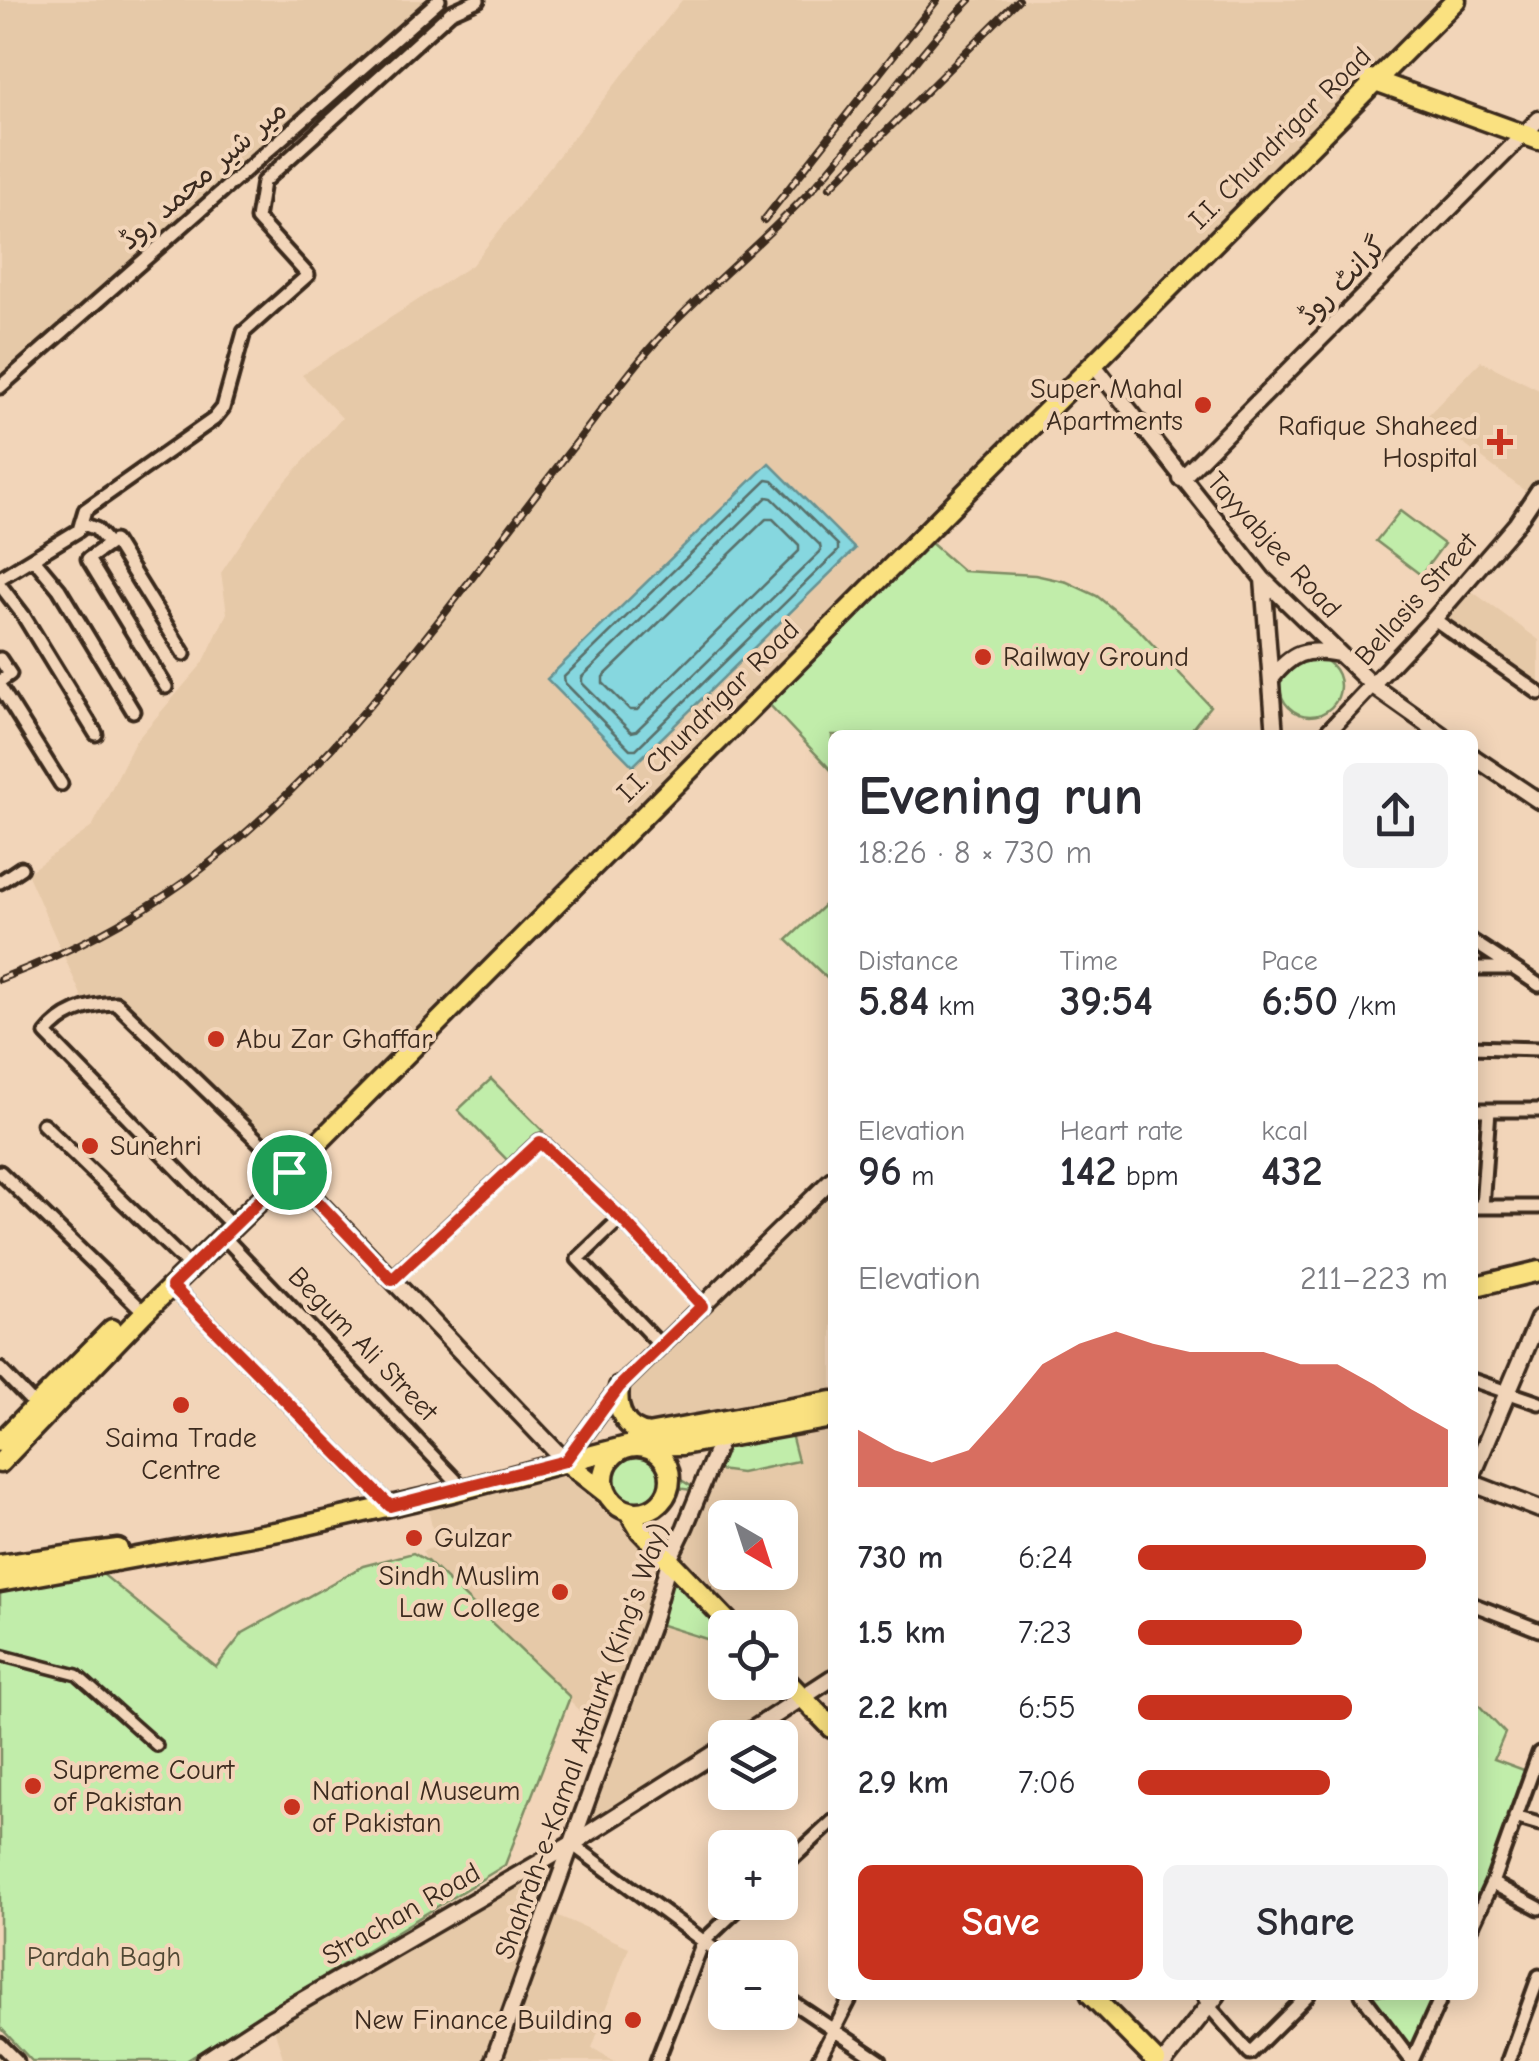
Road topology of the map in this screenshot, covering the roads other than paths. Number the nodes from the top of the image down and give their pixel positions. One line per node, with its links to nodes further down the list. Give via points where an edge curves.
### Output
1 (439, 0): 9 (street, میر شیر محمد روڈ)
2 (478, 0): 12 (street, via 451,12 263,182 257,219 308,275 244,332 214,419 85,510)
3 (1441, 0): 5 (main road, I.I. Chundrigar Road)
4 (1456, 0): 5 (main road, I.I. Chundrigar Road)
5 (1370, 79): 7 (main road); 8 (main road, I.I. Chundrigar Road); 47 (main road, I.I. Chundrigar Road)
6 (1539, 119): 7 (street, گرانٹ روڈ)
7 (1532, 137): 10 (street, گرانٹ روڈ)
8 (1093, 364): 10 (street, Tayyabjee Road); 47 (main road, I.I. Chundrigar Road)
9 (0, 387)
10 (1181, 479): 15 (street, Tayyabjee Road)
11 (1539, 490): 17 (street, Bellasis Street)
12 (82, 523): 13 (street); 14 (street)
13 (109, 544): 18 (street, via 114,541); 24 (street, via 88,559)
14 (33, 558): 16 (street); 26 (street)
15 (1263, 580): 19 (street, Tayyabjee Road); 21 (street)
16 (0, 582): 30 (street)
17 (1434, 619): 23 (street, Bellasis Street); 25 (street)
18 (184, 654)
19 (1339, 654): 21 (street, via 1300,651); 23 (street, Tayyabjee Road)
20 (0, 659): 22 (street, via 10,674)
21 (1271, 679): 27 (street)
22 (0, 684): 32 (street)
23 (1373, 686): 28 (street, Bellasis Street); 29 (street, Tayyabjee Road)
24 (166, 687)
25 (1539, 693)
26 (133, 712)
27 (1275, 730)
28 (1329, 730)
29 (1435, 730)
30 (96, 734)
31 (1478, 760): 33 (street)
32 (61, 784)
33 (1539, 802)
34 (22, 868): 35 (street)
35 (0, 882)
36 (1478, 945): 38 (street)
37 (1478, 968): 38 (street)
38 (1512, 968): 39 (street)
39 (1539, 985)
40 (1478, 1047): 41 (street)
41 (1539, 1049)
42 (1478, 1110): 43 (street)
43 (1489, 1110): 44 (street); 46 (street)
44 (1539, 1110)
45 (43, 1124): 55 (street)
46 (1479, 1156): 50 (street)
47 (286, 1168): 54 (main road, I.I. Chundrigar Road); 54 (street, Begum Ali Street, via 116,1003 86,1006 54,1022 46,1034); 57 (main road)
48 (0, 1172): 60 (street)
49 (828, 1182): 61 (street)
50 (1478, 1182)
51 (1478, 1207): 52 (street)
52 (1539, 1207)
53 (621, 1218): 57 (street, via 540,1142); 61 (street); 63 (street, via 578,1259)
54 (225, 1227): 55 (main road, I.I. Chundrigar Road); 58 (main road, I.I. Chundrigar Road); 79 (street, Begum Ali Street)
55 (183, 1260): 60 (main road, I.I. Chundrigar Road)
56 (1539, 1271): 59 (main road)
57 (392, 1280): 75 (main road)
58 (172, 1286): 76 (main road, I.I. Chundrigar Road); 81 (street)
59 (1478, 1288)
60 (136, 1305): 70 (main road, I.I. Chundrigar Road)
61 (702, 1306): 63 (street)
62 (1539, 1318): 67 (main road)
63 (661, 1346): 66 (street)
64 (0, 1369): 70 (street)
65 (1478, 1382): 67 (street)
66 (619, 1387): 74 (main road, via 618,1403); 75 (street)
67 (1507, 1393): 69 (street); 77 (main road)
68 (828, 1402): 74 (main road)
69 (1539, 1403)
70 (35, 1405): 73 (main road, I.I. Chundrigar Road)
71 (828, 1419): 72 (main road)
72 (720, 1439): 74 (main road, via 661,1447); 84 (street, Shahrah-e-Kamal Ataturk (King's Way))
73 (0, 1442)
74 (640, 1442): 75 (main road); 80 (main road, via 605,1466); 83 (main road, via 668,1465 668,1492 657,1506)
75 (565, 1456): 79 (main road); 80 (main road)
76 (0, 1464)
77 (1478, 1465)
78 (1478, 1483): 82 (main road)
79 (462, 1487): 81 (main road)
80 (606, 1494): 83 (main road)
81 (387, 1503): 85 (main road); 86 (main road, via 285,1530)
82 (1539, 1509)
83 (629, 1512): 84 (main road)
84 (670, 1558): 88 (main road); 102 (street, Shahrah-e-Kamal Ataturk (King's Way))
85 (0, 1565)
86 (0, 1582)
87 (1478, 1606): 89 (street)
88 (718, 1610)
89 (1539, 1630)
90 (0, 1655): 96 (street, via 77,1675)
91 (828, 1681): 93 (main road)
92 (798, 1692): 93 (main road)
93 (803, 1697): 94 (main road); 95 (main road)
94 (768, 1720)
95 (828, 1724)
96 (157, 1746)
97 (1539, 1753): 99 (street)
98 (708, 1758): 102 (main road, Strachan Road)
99 (1515, 1817): 100 (street); 104 (street)
100 (1539, 1824)
101 (828, 1826): 103 (street)
102 (572, 1844): 108 (street); 123 (main road, Strachan Road); 124 (street, Shahrah-e-Kamal Ataturk (King's Way))
103 (798, 1853)
104 (1492, 1883): 105 (street); 106 (street)
105 (1539, 1908)
106 (1478, 1913)
107 (727, 1920): 108 (street)
108 (703, 1942): 109 (street); 125 (street)
109 (708, 1945)
110 (1539, 1976): 131 (street)
111 (849, 2000): 119 (street)
112 (1096, 2000): 128 (main road)
113 (1208, 2000): 129 (main road)
114 (1211, 2000): 121 (street)
115 (1304, 2000): 121 (street)
116 (1366, 2000): 130 (street)
117 (1440, 2000): 130 (street)
118 (798, 2006): 119 (street)
119 (834, 2030): 126 (street); 127 (street)
120 (0, 2044): 122 (street)
121 (1254, 2057)
122 (17, 2061)
123 (204, 2061)
124 (493, 2061)
125 (657, 2061)
126 (818, 2061)
127 (880, 2061)
128 (1156, 2061)
129 (1165, 2061)
130 (1412, 2061)
131 (1508, 2061)

